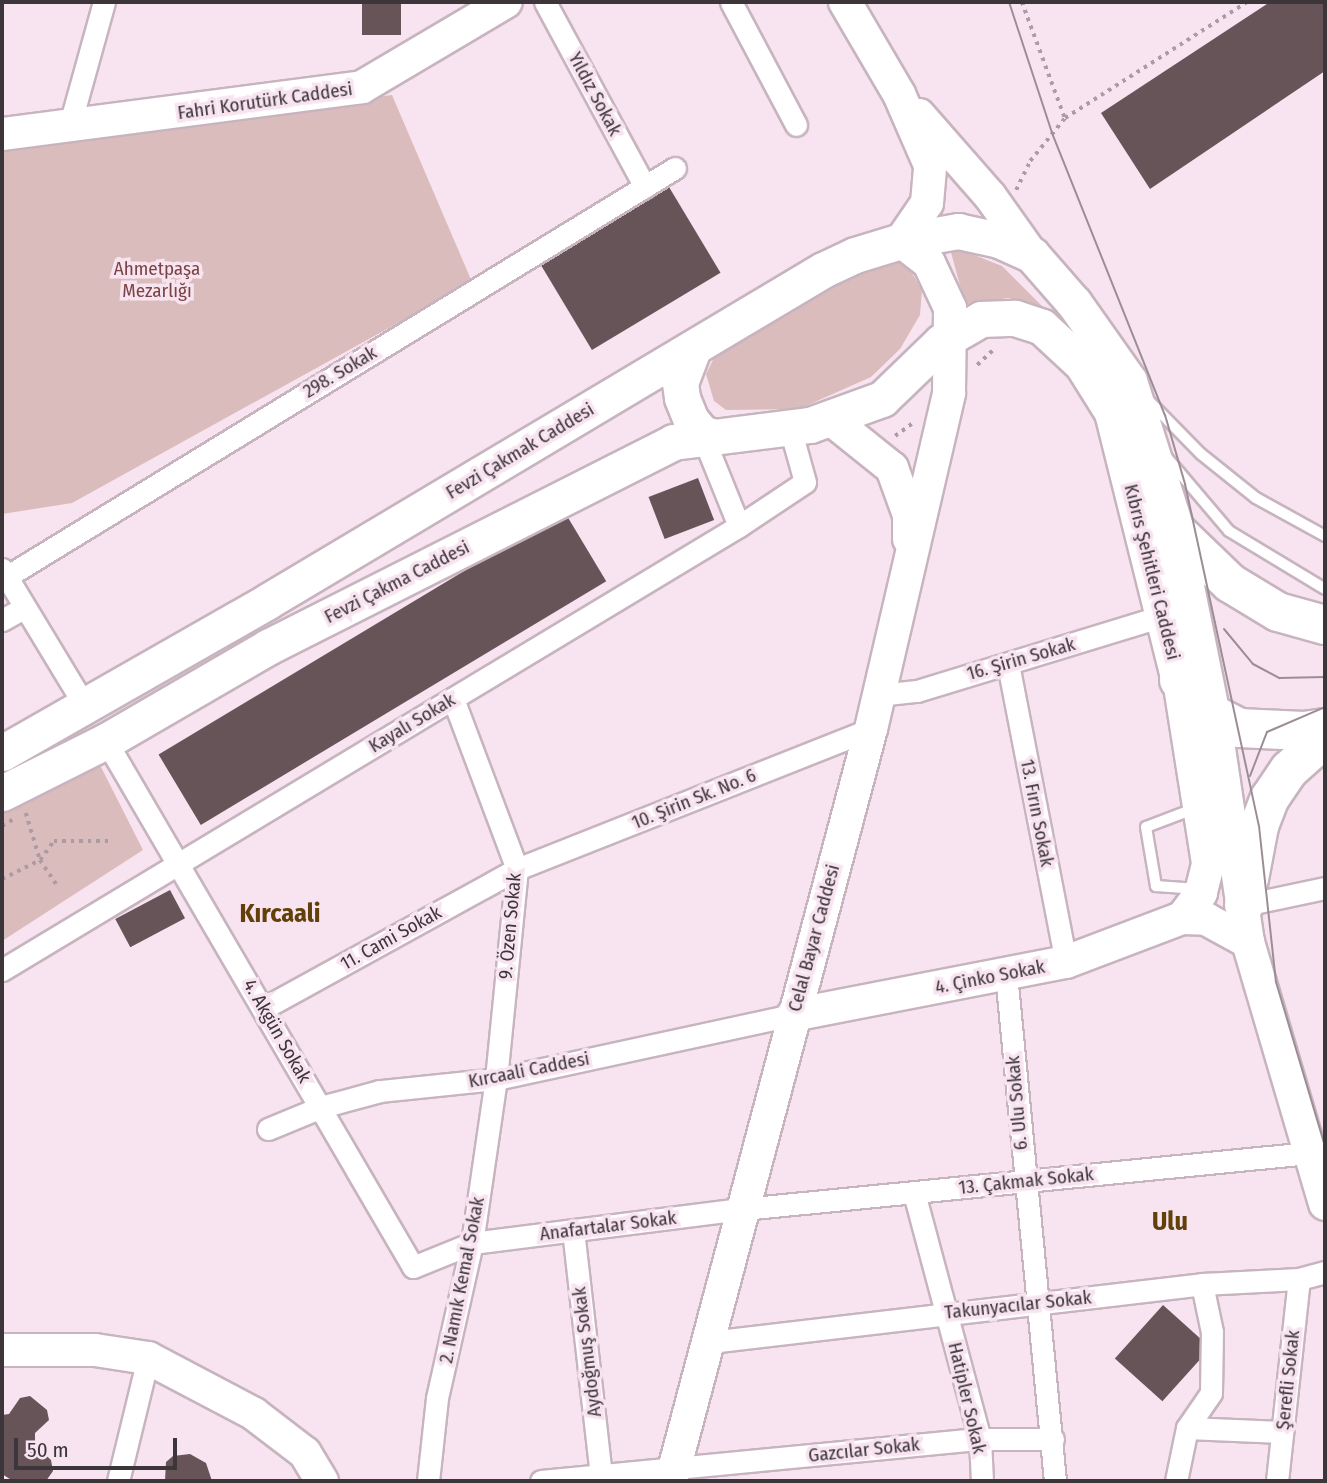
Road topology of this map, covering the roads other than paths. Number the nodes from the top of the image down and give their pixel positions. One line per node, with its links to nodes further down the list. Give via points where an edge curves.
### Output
1 (104, 2): 8 (street)
2 (506, 2): 8 (main road, Fahri Korutürk Caddesi, via 362,87)
3 (545, 2): 11 (street, Yıldız Sokak)
4 (732, 2): 7 (street)
5 (845, 2): 6 (main road)
6 (898, 94): 12 (main road, via 930,165 927,203); 13 (main road, via 942,139)
7 (796, 125)
8 (69, 128): 9 (main road, Fahri Korutürk Caddesi)
9 (2, 134)
10 (675, 168): 11 (street, 298. Sokak)
11 (645, 187): 24 (street, 298. Sokak)
12 (901, 241): 13 (main road, Fevzi Çakmak Caddesi, via 958,231 999,240); 14 (main road, Celal Bayar Caddesi, via 929,263 942,284); 15 (main road, Fevzi Çakmak Caddesi, via 823,270)
13 (1032, 255): 16 (main road)
14 (957, 330): 18 (main road, via 882,399); 23 (main road, Celal Bayar Caddesi, via 949,393); 27 (main road, Kıbrıs Şehitleri Caddesi, via 981,319 1015,318 1042,327 1082,364 1112,412)
15 (693, 349): 19 (main road, via 680,383 682,398 691,421); 34 (main road, Fevzi Çakmak Caddesi)
16 (1129, 381): 17 (main road); 22 (lane, via 1201,454 1256,498)
17 (1143, 421): 21 (main road); 25 (lane, via 1185,484 1229,531)
18 (810, 424): 19 (main road, Fevzi Çakma Caddesi); 20 (street, Kayalı Sokak, via 805,482); 23 (main road, via 869,449 892,468 909,515)
19 (707, 437): 20 (street); 39 (main road, Fevzi Çakma Caddesi, via 673,442 268,647)
20 (740, 526): 33 (street, Kayalı Sokak)
21 (1177, 531): 29 (highway, via 1230,583 1279,612); 35 (main road)
22 (1325, 536)
23 (909, 568): 32 (main road, Celal Bayar Caddesi)
24 (4, 573): 26 (street, 298. Sokak)
25 (1325, 589)
26 (22, 609): 28 (street); 34 (street, 298. Sokak)
27 (1163, 616): 30 (street, 16. Şirin Sokak); 31 (main road, Kıbrıs Şehitleri Caddesi)
28 (2, 620)
29 (1325, 625)
30 (1007, 664): 32 (street, 16. Şirin Sokak, via 917,691); 49 (street, 13. Fırın Sokak)
31 (1179, 680): 35 (highway); 42 (main road, Kıbrıs Şehitleri Caddesi)
32 (878, 695): 37 (main road, Celal Bayar Caddesi)
33 (453, 699): 43 (street, Kayalı Sokak); 44 (street, 9. Özen Sokak)
34 (85, 706): 40 (main road, Fevzi Çakmak Caddesi)
35 (1214, 715): 36 (highway, via 1239,728 1267,732); 48 (main road)
36 (1325, 727)
37 (871, 729): 44 (street, 10. Şirin Sk. No. 6); 53 (main road, Celal Bayar Caddesi)
38 (1325, 738): 48 (highway, via 1289,770 1270,798 1259,826)
39 (106, 741): 41 (main road, Fevzi Çakma Caddesi); 43 (street, 4. Akgün Sokak)
40 (2, 752)
41 (17, 804)
42 (1199, 807): 46 (main road, Kıbrıs Şehitleri Caddesi, via 1208,864); 46 (lane, via 1146,827 1156,886)
43 (178, 863): 50 (street, Kayalı Sokak); 52 (street, 4. Akgün Sokak)
44 (517, 869): 52 (street, 11. Cami Sokak); 54 (street, 9. Özen Sokak)
45 (1325, 888): 48 (street)
46 (1202, 890): 47 (main road, Kıbrıs Şehitleri Caddesi)
47 (1182, 918): 48 (main road); 49 (main road, 4. Çinko Sokak)
48 (1246, 924): 57 (main road)
49 (1066, 962): 51 (main road, 4. Çinko Sokak)
50 (2, 970)
51 (1006, 974): 53 (main road, 4. Çinko Sokak); 58 (street, 6. Ulu Sokak)
52 (264, 1008): 55 (street, 4. Akgün Sokak)
53 (793, 1015): 54 (street, Kırcaali Caddesi); 61 (main road, Celal Bayar Caddesi)
54 (496, 1079): 55 (street, Kırcaali Caddesi, via 380,1091); 63 (street, 2. Namık Kemal Sokak)
55 (321, 1107): 56 (street, Kırcaali Caddesi); 63 (street, 4. Akgün Sokak, via 413,1267)
56 (268, 1129)
57 (1309, 1153): 58 (street, 13. Çakmak Sokak); 60 (main road)
58 (1023, 1181): 59 (street, 13. Çakmak Sokak); 67 (street, 6. Ulu Sokak)
59 (914, 1193): 61 (street, 13. Çakmak Sokak); 68 (street, Hatipler Sokak)
60 (1325, 1204)
61 (743, 1209): 62 (street, Anafartalar Sokak); 69 (main road, Celal Bayar Caddesi)
62 (573, 1230): 63 (street, Anafartalar Sokak); 76 (street, Aydoğmuş Sokak)
63 (472, 1243): 80 (street, 2. Namık Kemal Sokak, via 437,1398)
64 (1325, 1272): 65 (street, Takunyacılar Sokak)
65 (1299, 1279): 66 (street, Takunyacılar Sokak); 73 (street, Şerefli Sokak)
66 (1202, 1284): 67 (street, Takunyacılar Sokak); 72 (street, via 1213,1332 1211,1393)
67 (1037, 1303): 68 (street, Takunyacılar Sokak); 75 (street, 6. Ulu Sokak)
68 (947, 1312): 69 (street, Takunyacılar Sokak); 74 (street, Hatipler Sokak)
69 (710, 1342): 77 (main road, Celal Bayar Caddesi)
70 (2, 1350): 71 (main road, via 95,1349)
71 (148, 1358): 78 (street); 79 (main road, via 254,1414 305,1453)
72 (1186, 1428): 73 (street); 84 (street)
73 (1282, 1432): 85 (street, Şerefli Sokak)
74 (980, 1439): 75 (street, Gazcılar Sokak); 77 (street, Gazcılar Sokak); 82 (street, Hatipler Sokak)
75 (1053, 1439): 83 (street, 6. Ulu Sokak)
76 (601, 1474): 77 (street, Gazcılar Sokak); 81 (street, Gazcılar Sokak)
77 (673, 1475)
78 (117, 1481)
79 (322, 1481)
80 (428, 1481)
81 (541, 1481)
82 (982, 1481)
83 (1055, 1481)
84 (1176, 1481)
85 (1277, 1481)

